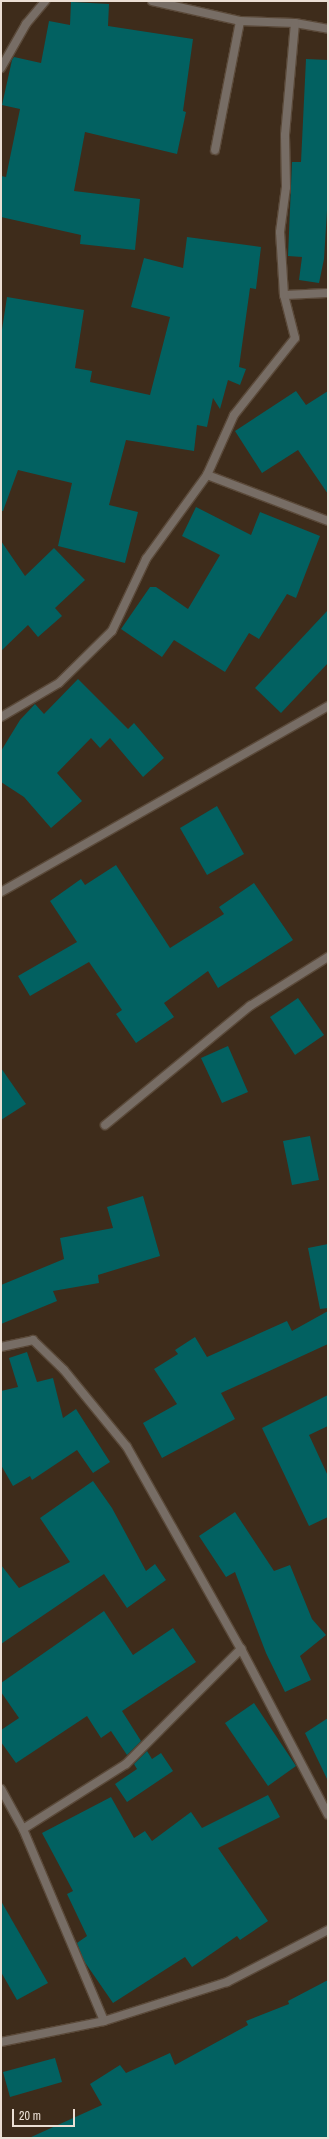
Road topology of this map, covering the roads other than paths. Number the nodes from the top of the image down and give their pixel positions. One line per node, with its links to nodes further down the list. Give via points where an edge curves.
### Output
1 (45, 1): 6 (street, via 26,24)
2 (152, 1): 3 (street)
3 (240, 21): 4 (street); 7 (street)
4 (295, 23): 5 (street); 9 (street, via 285,135 286,187 280,232)
5 (328, 29)
6 (1, 68)
7 (215, 150)
8 (328, 293): 9 (street)
9 (284, 295): 10 (street, via 295,338 234,415)
10 (207, 475): 11 (street); 13 (street, via 146,559 112,632 58,683)
11 (328, 521)
12 (328, 706): 14 (street)
13 (1, 717)
14 (1, 892)
15 (328, 957): 16 (street, via 250,1006)
16 (105, 1125)
17 (1, 1347): 18 (street, via 33,1340 64,1370 127,1447)
18 (241, 1649): 20 (street); 21 (street, via 126,1764)
19 (1, 1789): 21 (street)
20 (328, 1815)
21 (23, 1829): 23 (street)
22 (328, 1930): 23 (street, via 226,1982)
23 (104, 2022): 24 (street)
24 (1, 2042)

